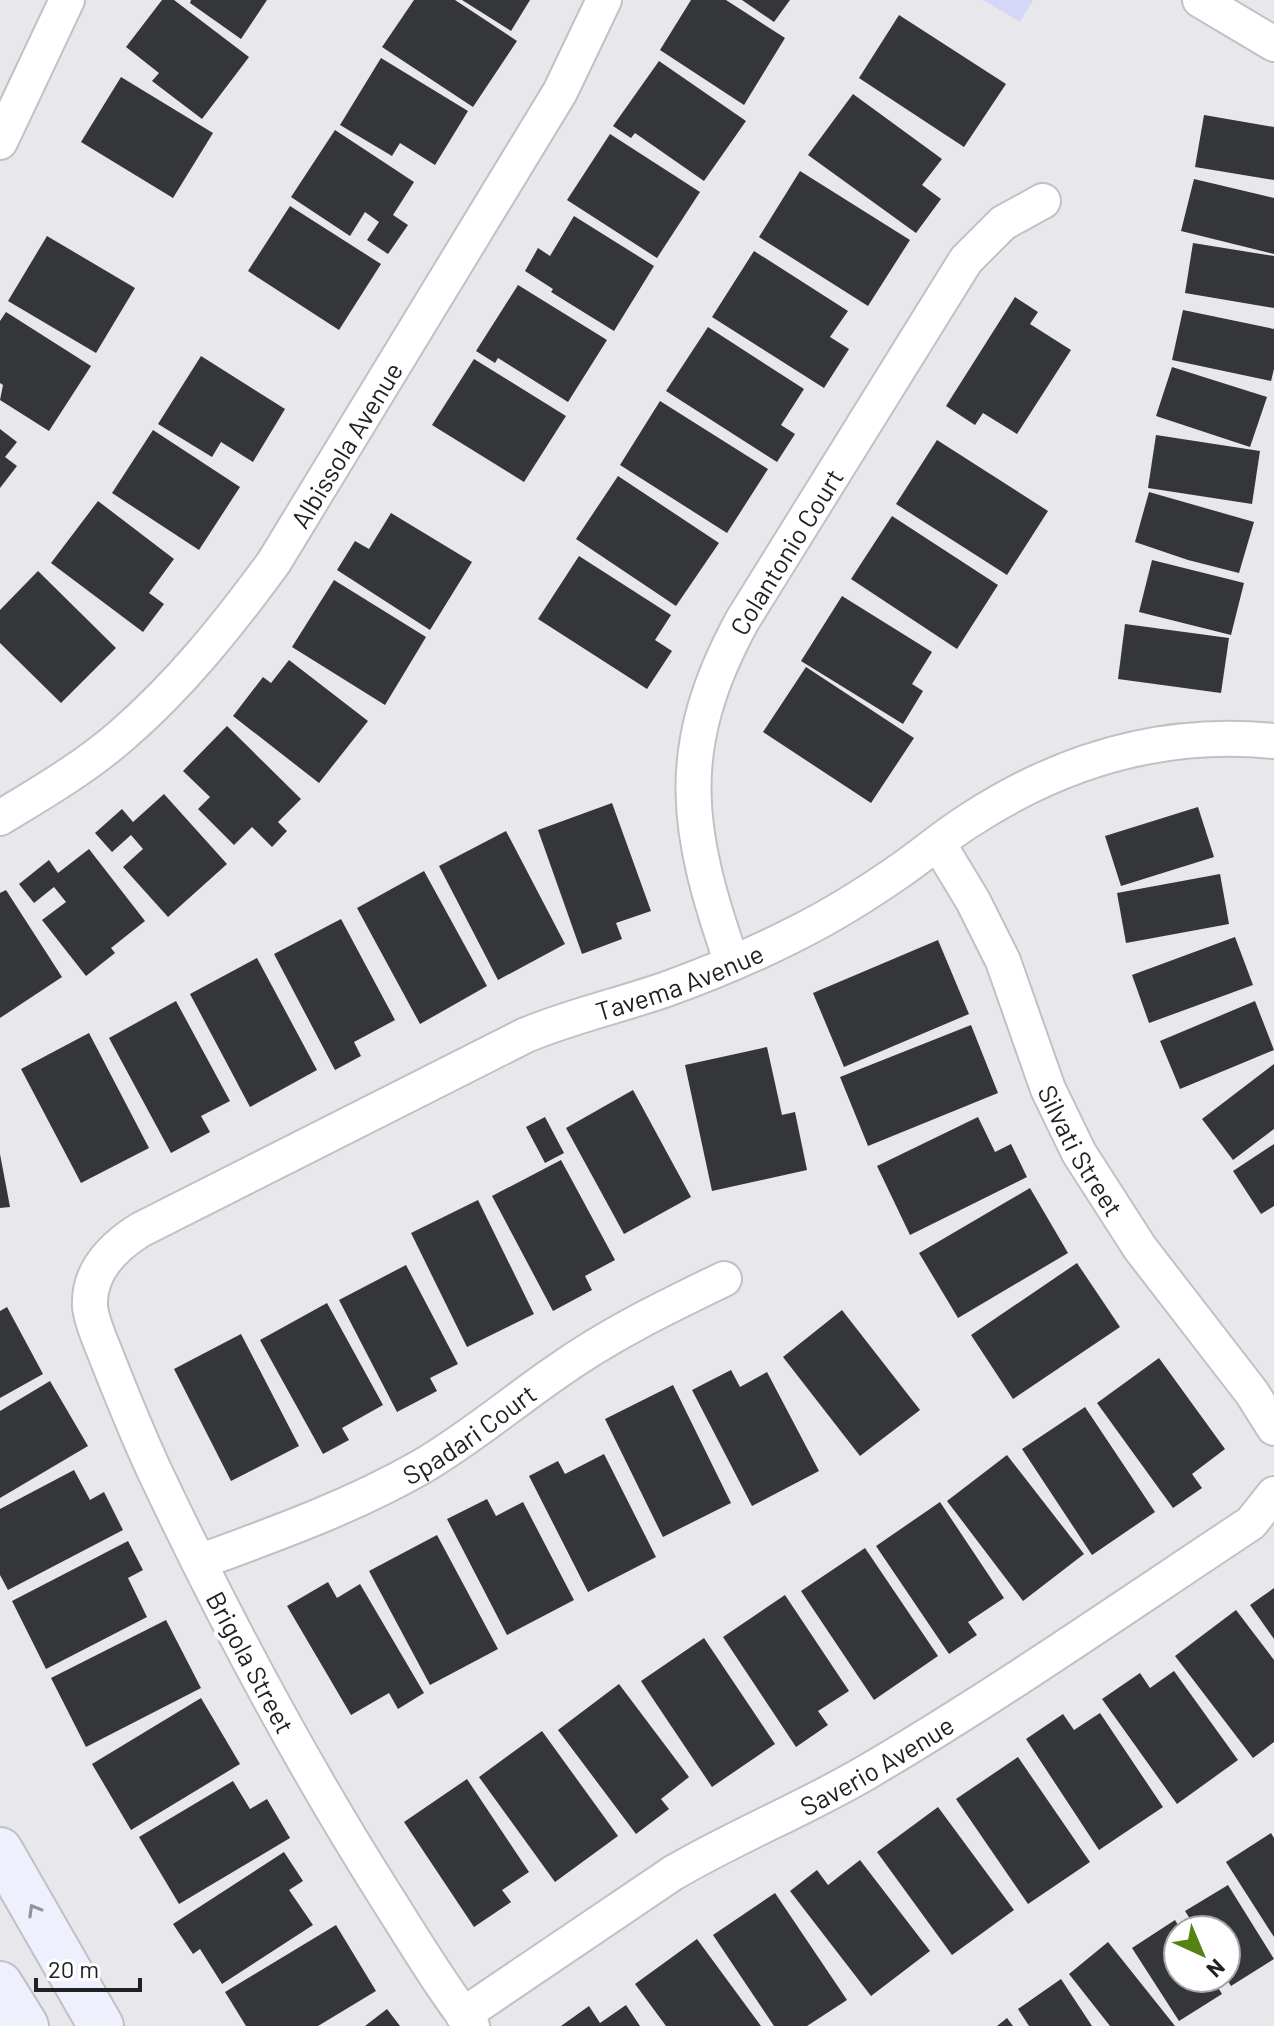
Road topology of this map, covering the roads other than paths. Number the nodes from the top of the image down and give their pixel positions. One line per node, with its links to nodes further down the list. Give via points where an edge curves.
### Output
1 (67, 0): 5 (street)
2 (604, 0): 8 (street, Albissola Avenue, via 560,92 274,562 228,625 175,686 120,737)
3 (1200, 0): 4 (street)
4 (1274, 44)
5 (0, 142)
6 (1043, 201): 10 (street, Colantonio Court, via 1003,223 966,260 742,621 716,675 694,762 694,823)
7 (1274, 741): 9 (street, Tavema Avenue, via 1174,741 1102,756 1030,785)
8 (0, 818)
9 (938, 843): 10 (street, Tavema Avenue, via 834,913); 13 (street, Silvati Street, via 996,947 1048,1089 1085,1164 1140,1248)
10 (732, 963): 11 (street, Tavema Avenue, via 526,1035 152,1224 123,1241)
11 (97, 1272): 15 (street, Brigola Street, via 90,1306 94,1326)
12 (724, 1279): 15 (street, Spadari Court, via 606,1340 456,1446 386,1486)
13 (1274, 1428)
14 (1274, 1494): 18 (street, Saverio Avenue, via 1251,1523 915,1743 673,1873)
15 (199, 1562): 18 (street, Brigola Street, via 314,1778)
16 (0, 1850): 20 (main road, one-way to 16)
17 (0, 1984): 19 (main road)
18 (468, 2020)
19 (26, 2026)
20 (101, 2026)

